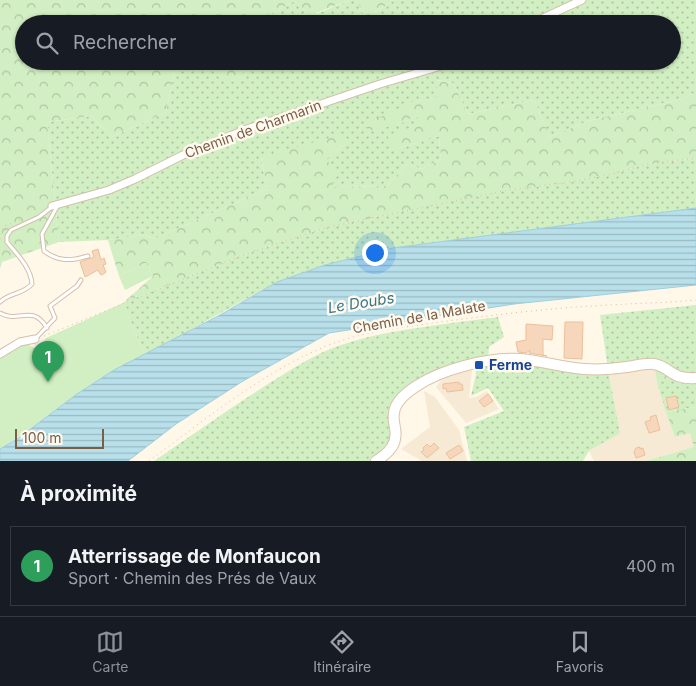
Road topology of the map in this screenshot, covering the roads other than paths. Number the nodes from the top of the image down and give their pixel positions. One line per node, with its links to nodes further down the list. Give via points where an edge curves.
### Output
1 (582, 0): 2 (street)
2 (550, 15)
3 (427, 70): 4 (street, Chemin de Charmarin, via 247,129 183,155 135,180)
4 (54, 206): 5 (lane, via 42,234 44,251 73,261); 7 (lane, via 11,230 7,236 7,242 24,264 32,284)
5 (88, 256)
6 (82, 280): 9 (lane, via 50,306 55,318)
7 (0, 302)
8 (0, 313): 9 (lane, via 7,317 33,315 41,319)
9 (47, 328): 10 (lane)
10 (35, 339): 11 (street, via 20,342)
11 (0, 354)
12 (696, 378): 13 (street, via 675,376 654,364 584,369 520,359 452,369 415,387 401,398 393,414 394,443 390,452)
13 (376, 461)

